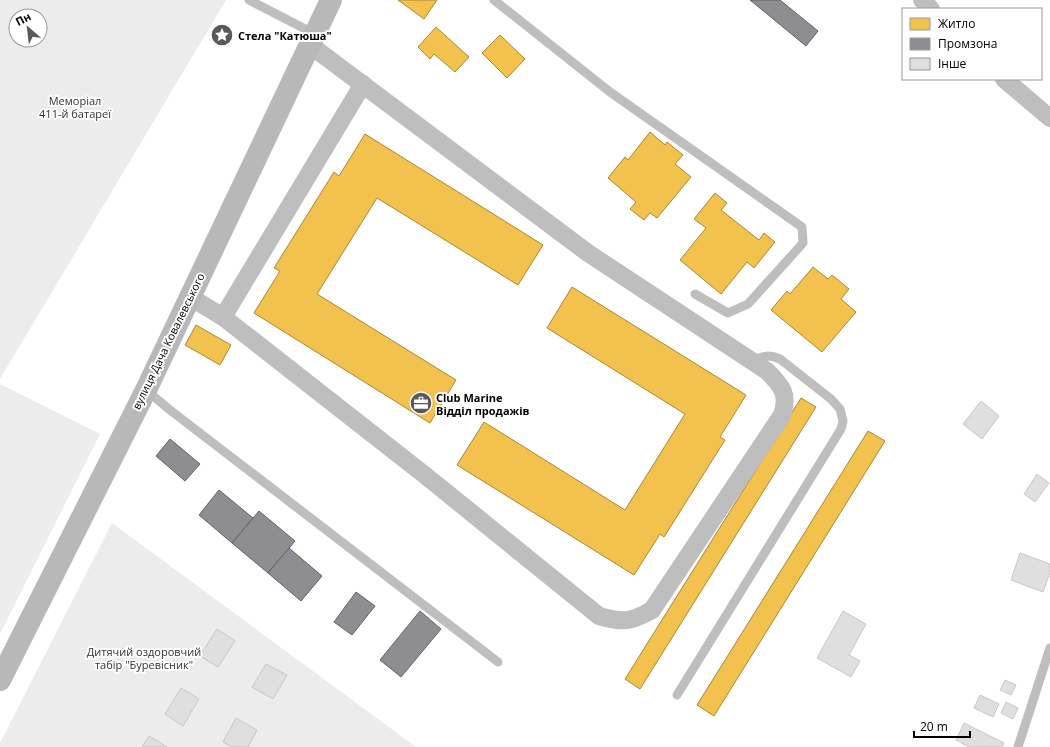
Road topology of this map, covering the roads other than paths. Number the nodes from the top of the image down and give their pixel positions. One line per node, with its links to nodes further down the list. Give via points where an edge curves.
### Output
1 (249, 0): 6 (lane)
2 (332, 0): 6 (street, вулиця Дача Ковалевського)
3 (494, 0): 10 (lane, via 610,92 802,227 803,243 748,304 728,313)
4 (922, 0): 5 (street)
5 (930, 8)
6 (312, 39): 8 (street); 11 (street, вулиця Дача Ковалевського)
7 (1005, 80): 9 (street)
8 (363, 84): 12 (street); 13 (street, via 588,253)
9 (1050, 118)
10 (695, 294)
11 (190, 297): 12 (street); 14 (street, вулиця Дача Ковалевського)
12 (223, 317): 13 (street, via 599,616 612,620 626,621 638,618 652,610 782,415 786,403 783,391 767,371)
13 (751, 361): 18 (lane, via 771,355 780,360 831,399 840,409 843,421 841,429)
14 (146, 390): 16 (lane); 17 (street, вулиця Дача Ковалевського)
15 (1050, 648): 19 (lane)
16 (498, 662)
17 (0, 680)
18 (678, 695)
19 (1018, 747)

